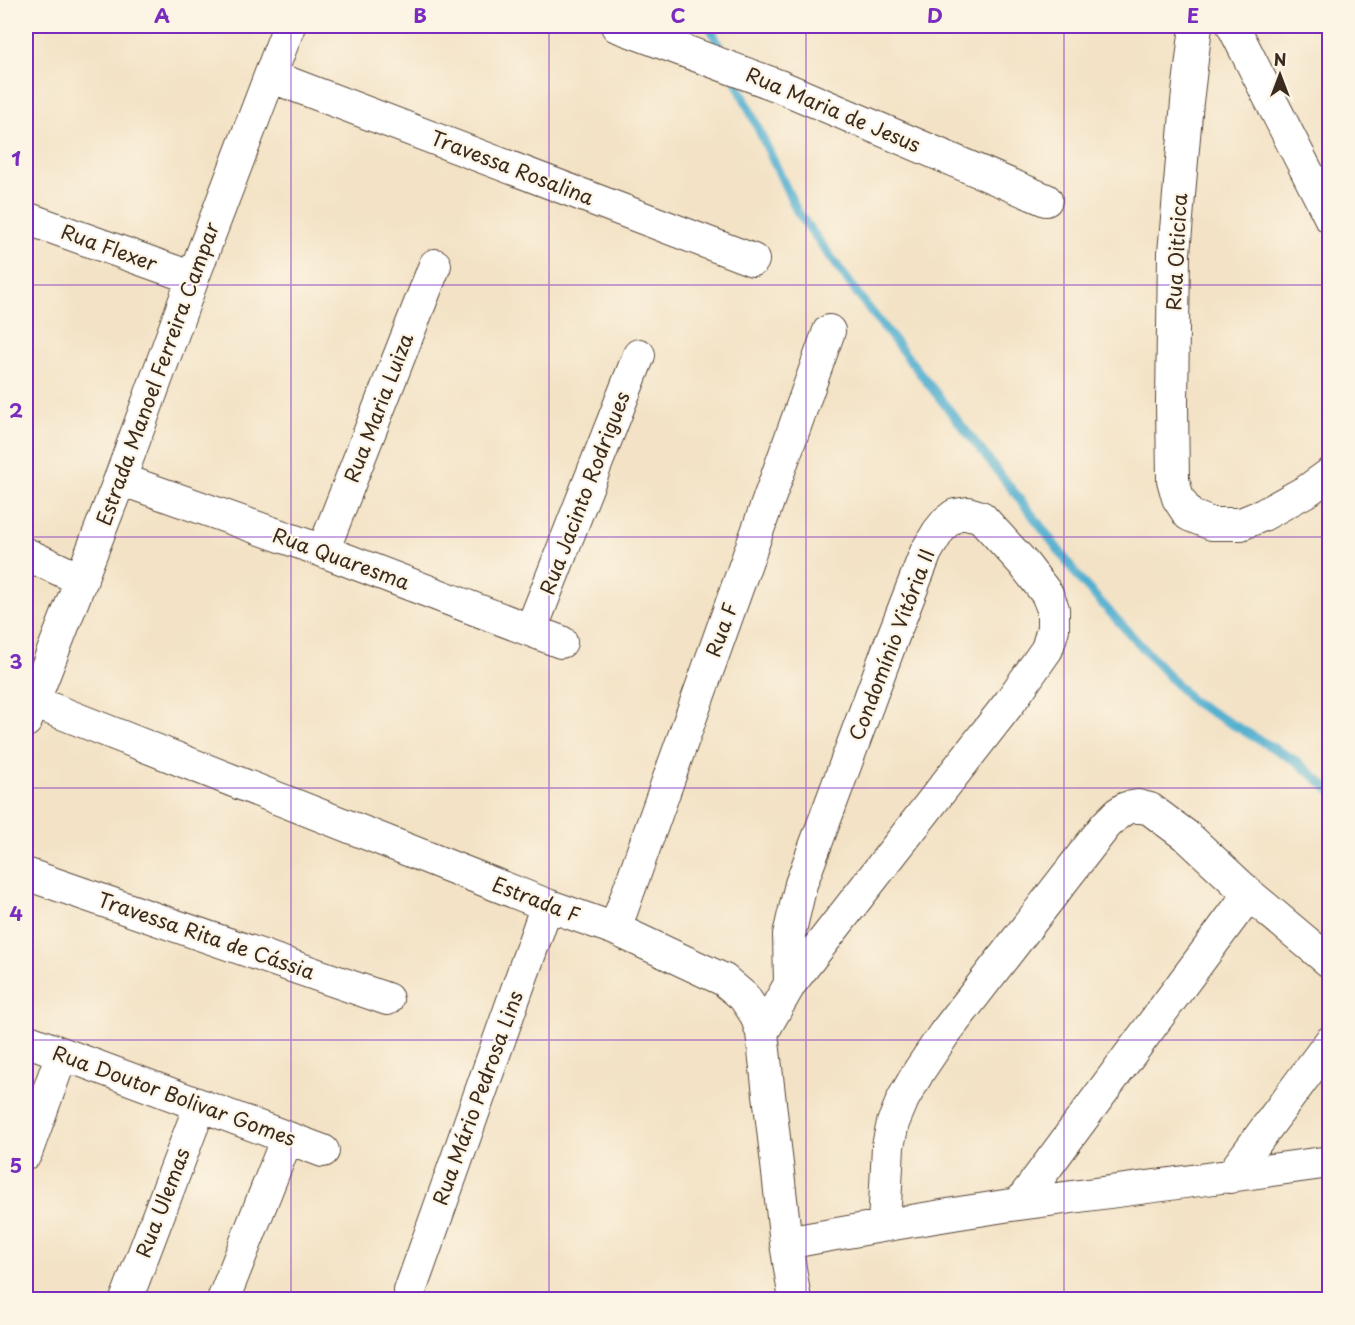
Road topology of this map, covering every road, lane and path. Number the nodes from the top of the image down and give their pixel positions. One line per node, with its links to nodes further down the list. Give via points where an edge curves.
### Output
1 (289, 26): 5 (street, Estrada Manoel Ferreira Campar)
2 (617, 26): 6 (street, Rua Maria de Jesus, via 779,86)
3 (1196, 26): 14 (street, Rua Oiticica, via 1174,253 1173,480 1178,498 1189,514 1212,524 1241,524 1308,490)
4 (1233, 26): 7 (street)
5 (270, 76): 9 (street, Travessa Rosalina); 11 (street, Estrada Manoel Ferreira Campar)
6 (1046, 200)
7 (1329, 217)
8 (26, 218): 11 (street, Rua Flexer)
9 (753, 260)
10 (435, 265): 16 (street, Rua Maria Luiza)
11 (192, 278): 15 (street, Estrada Manoel Ferreira Campar)
12 (829, 331): 25 (street, Rua F)
13 (639, 355): 19 (street, Rua Jacinto Rodrigues)
14 (1329, 474)
15 (120, 479): 16 (street, Rua Quaresma); 18 (street, Estrada Manoel Ferreira Campar)
16 (323, 551): 19 (street, Rua Quaresma)
17 (26, 554): 18 (street)
18 (82, 580): 21 (street, Estrada Manoel Ferreira Campar)
19 (531, 630): 20 (street, Rua Quaresma)
20 (561, 642)
21 (30, 712): 24 (street, Estrada F)
22 (26, 874): 28 (street, Travessa Rita de Cássia)
23 (1249, 894): 26 (street); 39 (street); 40 (street, via 1189,838 1150,809 1138,806 1116,814 944,1034 903,1099 888,1146)
24 (547, 905): 25 (street, Estrada F); 42 (street, Rua Mário Pedrosa Lins)
25 (615, 929): 29 (street, Estrada F, via 724,980 744,997)
26 (1329, 962)
27 (790, 984): 27 (street, Condomínio Vitória II, via 789,935 801,884 926,552 955,515 981,517 1047,594 1053,609 1047,649); 29 (street, Condomínio Vitória II)
28 (387, 999)
29 (762, 1033): 41 (street, Estrada F)
30 (26, 1040): 32 (street, Rua Doutor Bolivar Gomes)
31 (1329, 1042): 38 (street)
32 (62, 1054): 33 (street, Rua Doutor Bolivar Gomes); 36 (street)
33 (200, 1106): 34 (street, Rua Doutor Bolivar Gomes); 43 (street, Rua Ulemas)
34 (288, 1138): 35 (street, Rua Doutor Bolivar Gomes); 44 (street)
35 (323, 1151)
36 (26, 1153)
37 (1329, 1162): 38 (street)
38 (1230, 1177): 39 (street)
39 (1019, 1204): 40 (street)
40 (884, 1225): 41 (street)
41 (786, 1243): 45 (street, Estrada F)
42 (410, 1291)
43 (126, 1299)
44 (223, 1299)
45 (795, 1299)

